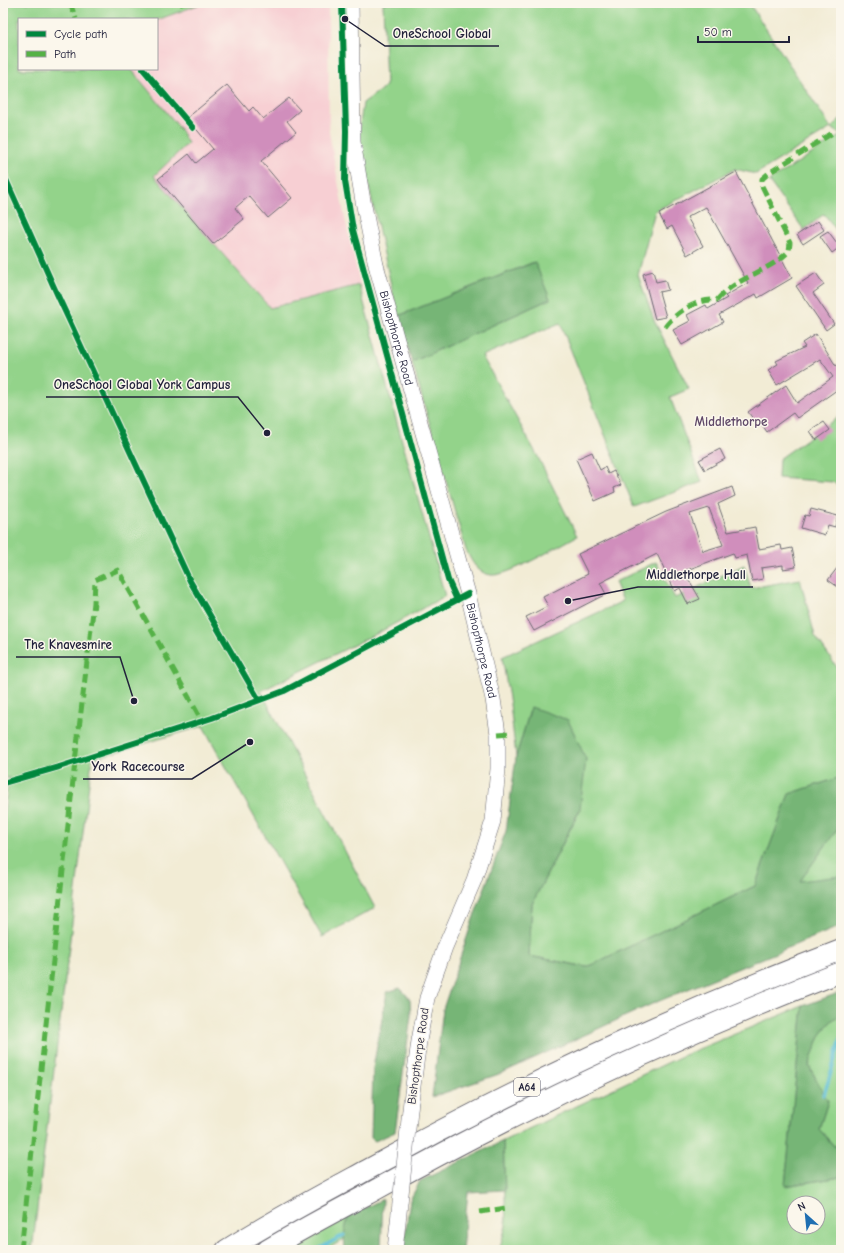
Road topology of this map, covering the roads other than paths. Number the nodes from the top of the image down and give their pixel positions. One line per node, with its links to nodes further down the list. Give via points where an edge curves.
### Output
1 (352, 3): 6 (street, Bishopthorpe Road, bridge, via 353,142 362,200 376,265 468,594 493,699 498,734 498,769 493,821 474,880 445,947 427,998 419,1040)
2 (841, 950): 4 (highway, A64, via 759,981 599,1051 440,1129 262,1227)
3 (841, 972): 5 (highway, A64, via 610,1069 448,1149)
4 (226, 1250)
5 (267, 1250)
6 (395, 1250)

